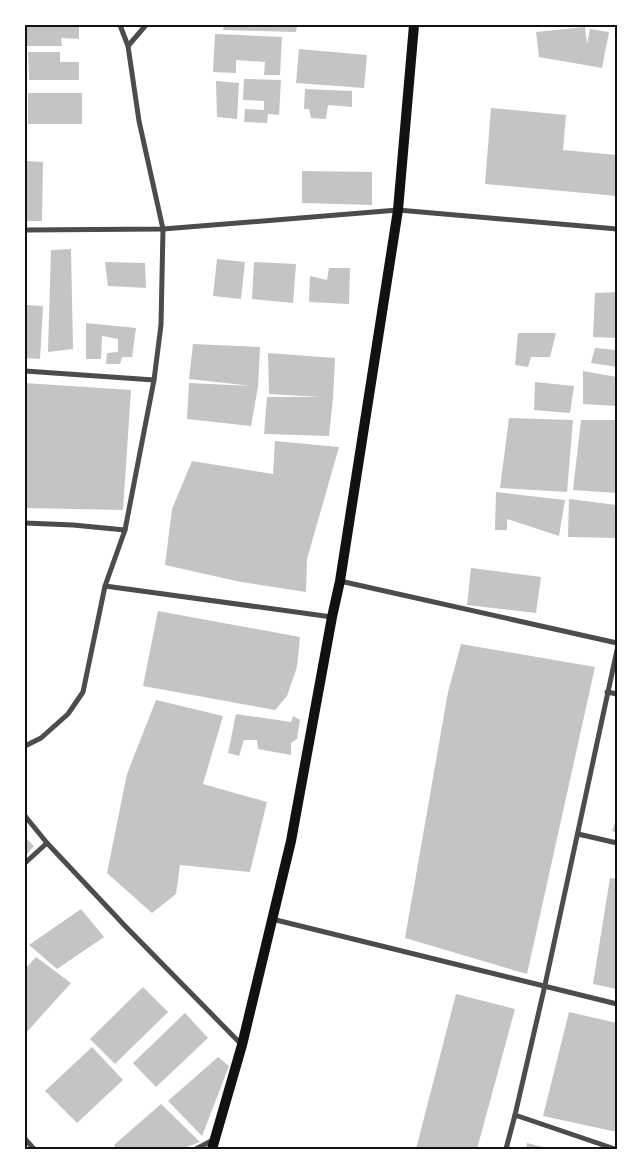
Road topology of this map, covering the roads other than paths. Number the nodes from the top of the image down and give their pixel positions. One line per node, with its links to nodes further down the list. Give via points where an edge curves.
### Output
1 (120, 25): 4 (street)
2 (146, 25): 4 (street)
3 (414, 25): 5 (main road)
4 (128, 46): 6 (street, via 139,121)
5 (398, 210): 6 (street); 7 (street); 13 (main road)
6 (163, 229): 8 (street); 10 (street, via 161,324)
7 (617, 229)
8 (25, 230)
9 (25, 371): 10 (street)
10 (154, 380): 12 (street)
11 (25, 523): 12 (street)
12 (125, 530): 14 (street)
13 (340, 581): 15 (main road); 16 (street)
14 (105, 586): 15 (street); 20 (street, via 83,692 68,714 41,738)
15 (332, 617): 26 (main road, via 291,841)
16 (617, 643)
17 (617, 650): 18 (street)
18 (607, 692): 19 (street); 22 (street)
19 (617, 694)
20 (25, 746)
21 (25, 816): 23 (street)
22 (578, 834): 24 (street); 27 (street)
23 (47, 843): 25 (street); 29 (street)
24 (617, 844)
25 (25, 863)
26 (272, 919): 27 (street); 29 (main road)
27 (545, 985): 28 (street); 30 (street)
28 (617, 1004)
29 (242, 1045): 32 (main road)
30 (515, 1115): 35 (street); 36 (street)
31 (25, 1139): 33 (street)
32 (213, 1144): 34 (street)
33 (34, 1149)
34 (196, 1149)
35 (506, 1149)
36 (615, 1149)

